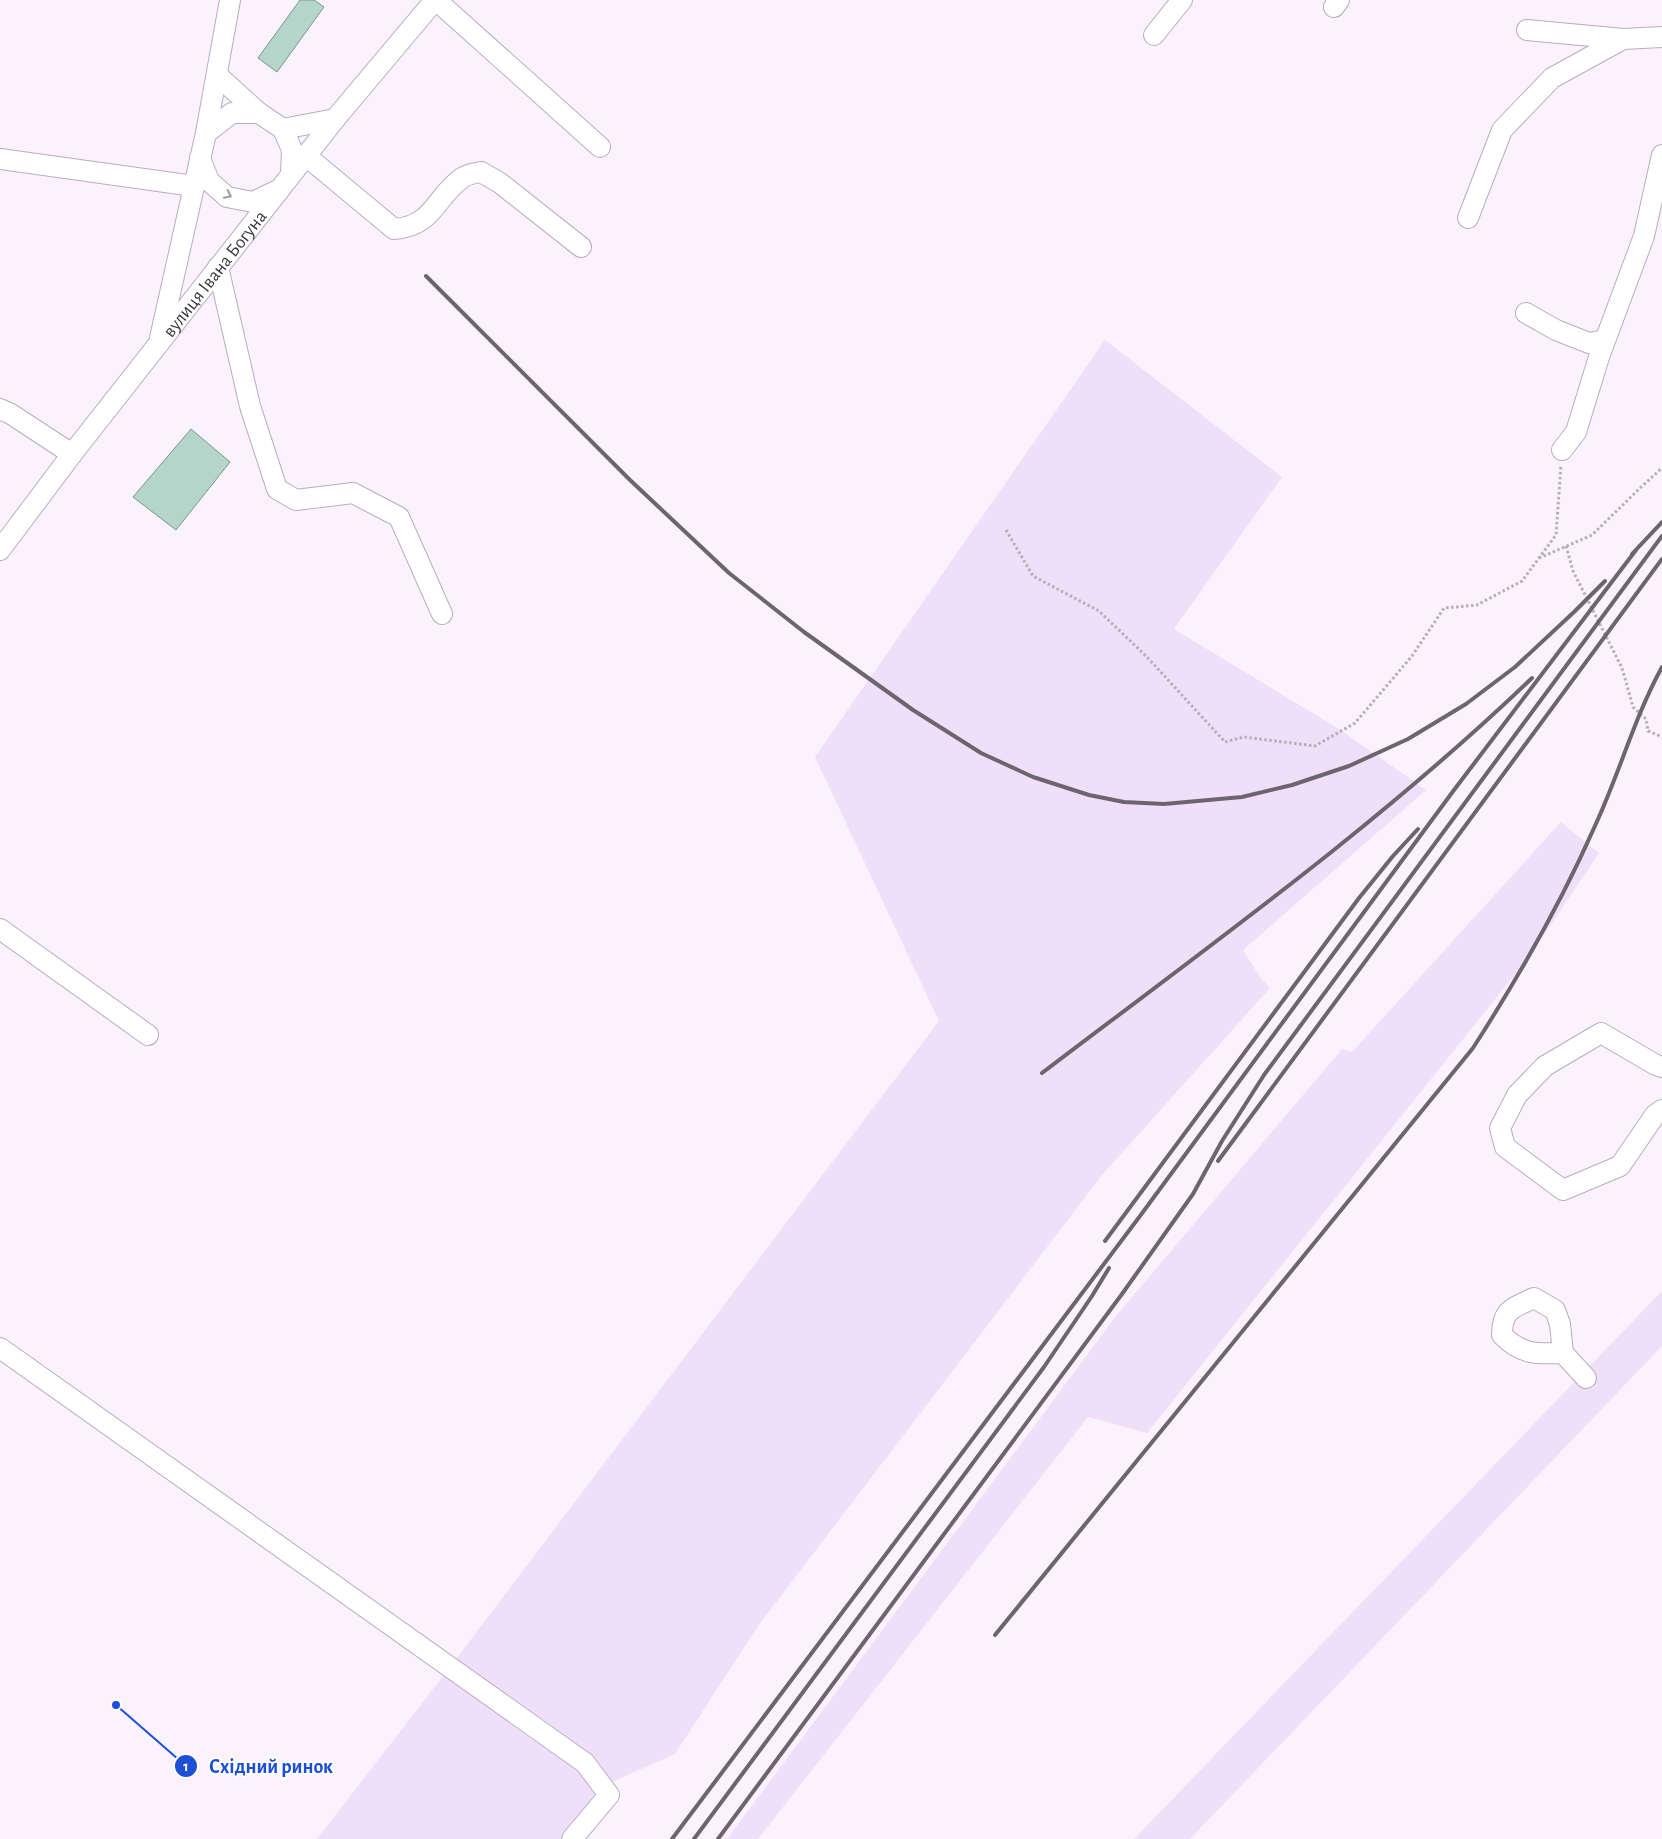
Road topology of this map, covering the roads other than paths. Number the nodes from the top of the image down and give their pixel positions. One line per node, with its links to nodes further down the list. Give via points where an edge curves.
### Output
1 (230, 0): 8 (street)
2 (436, 0): 10 (street, вулиця Івана Богуна); 13 (street)
3 (1182, 0): 5 (street)
4 (1527, 30): 7 (street)
5 (1154, 35)
6 (1662, 37): 7 (street)
7 (1624, 39): 21 (street, via 1552,78 1502,130)
8 (217, 75): 9 (street); 12 (street)
9 (259, 113): 11 (street); 12 (street, via 232,113)
10 (334, 118): 11 (street); 14 (street, вулиця Івана Богуна)
11 (283, 129): 18 (street, via 292,150)
12 (206, 133): 16 (street)
13 (600, 147)
14 (306, 155): 18 (street, вулиця Івана Богуна); 22 (street, via 394,228 407,228 426,219 463,176 481,172 500,183)
15 (1662, 155): 25 (street, via 1644,236)
16 (200, 158): 19 (street); 20 (street, one-way to 20, via 209,181 227,197 253,202)
17 (0, 159): 19 (street)
18 (291, 173): 20 (street, вулиця Івана Богуна)
19 (194, 186): 26 (street)
20 (279, 189): 23 (street, вулиця Івана Богуна)
21 (1468, 218)
22 (581, 247)
23 (218, 268): 26 (street, вулиця Івана Богуна); 31 (street, via 250,406 277,489 296,500 353,493 400,517)
24 (1526, 313): 25 (street, via 1556,330 1589,342)
25 (1605, 340): 28 (street, via 1576,432)
26 (159, 344): 29 (street, вулиця Івана Богуна)
27 (0, 409): 29 (street)
28 (1562, 450)
29 (72, 454): 30 (street, вулиця Івана Богуна)
30 (0, 550)
31 (442, 614)
32 (0, 929): 33 (street)
33 (148, 1035)
34 (1662, 1067): 35 (street, via 1601,1033 1544,1066 1517,1095 1500,1128 1505,1147 1564,1190 1620,1166)
35 (1662, 1110)
36 (0, 1348): 39 (street, via 585,1762 609,1795)
37 (1563, 1353): 38 (street)
38 (1586, 1378)
39 (572, 1839)

